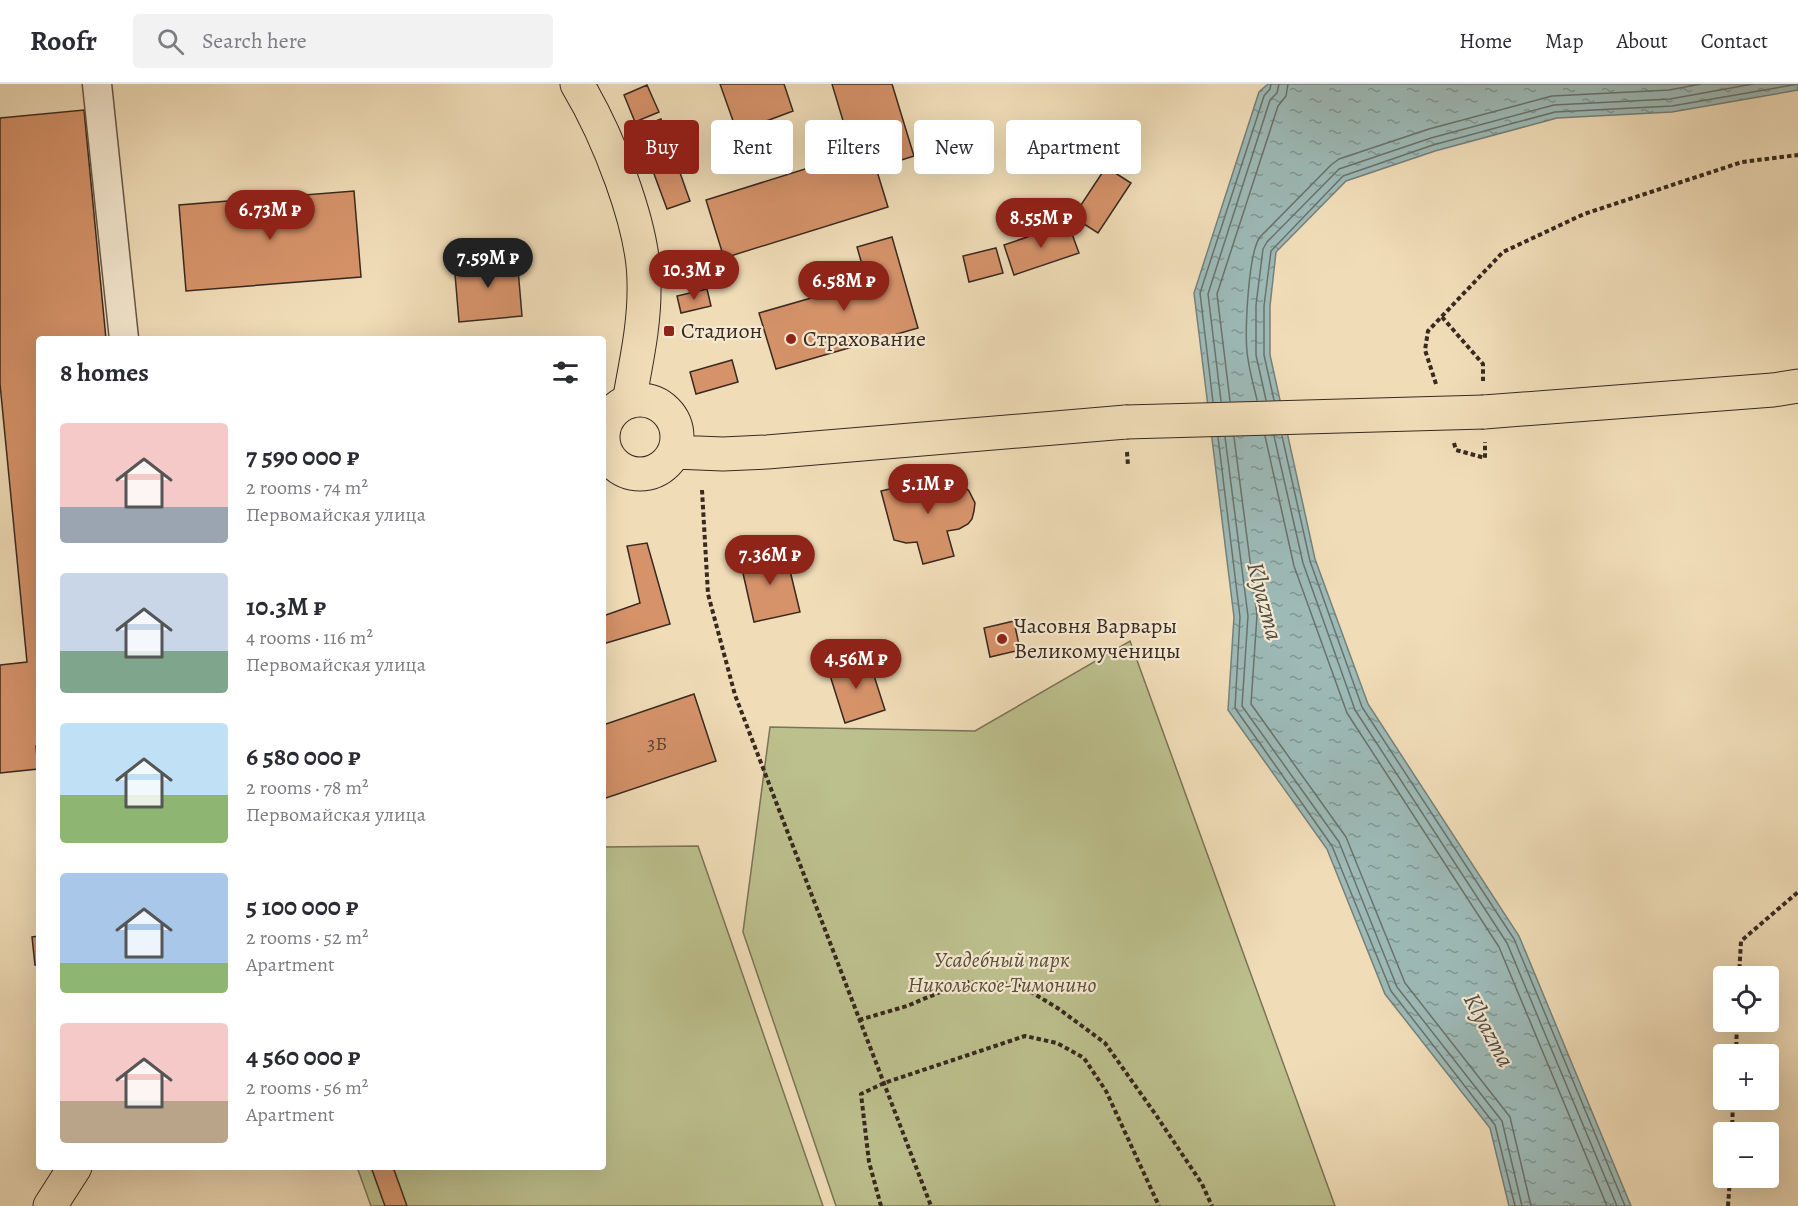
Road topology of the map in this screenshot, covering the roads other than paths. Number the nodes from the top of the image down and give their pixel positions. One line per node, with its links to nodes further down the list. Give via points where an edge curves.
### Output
1 (97, 84): 4 (lane)
2 (577, 84): 3 (main road, via 611,153 633,219 643,263)
3 (643, 325): 6 (main road); 7 (main road)
4 (124, 336)
5 (1798, 386): 9 (main road, bridge, via 1484,399 1126,422 745,453)
6 (629, 402): 8 (main road, via 614,412); 9 (main road, via 647,400 668,412 677,434)
7 (606, 414)
8 (606, 426)
9 (674, 452): 11 (main road, via 663,465 646,473)
10 (606, 455): 11 (main road)
11 (608, 474)
12 (73, 1170): 13 (main road)
13 (50, 1206)

